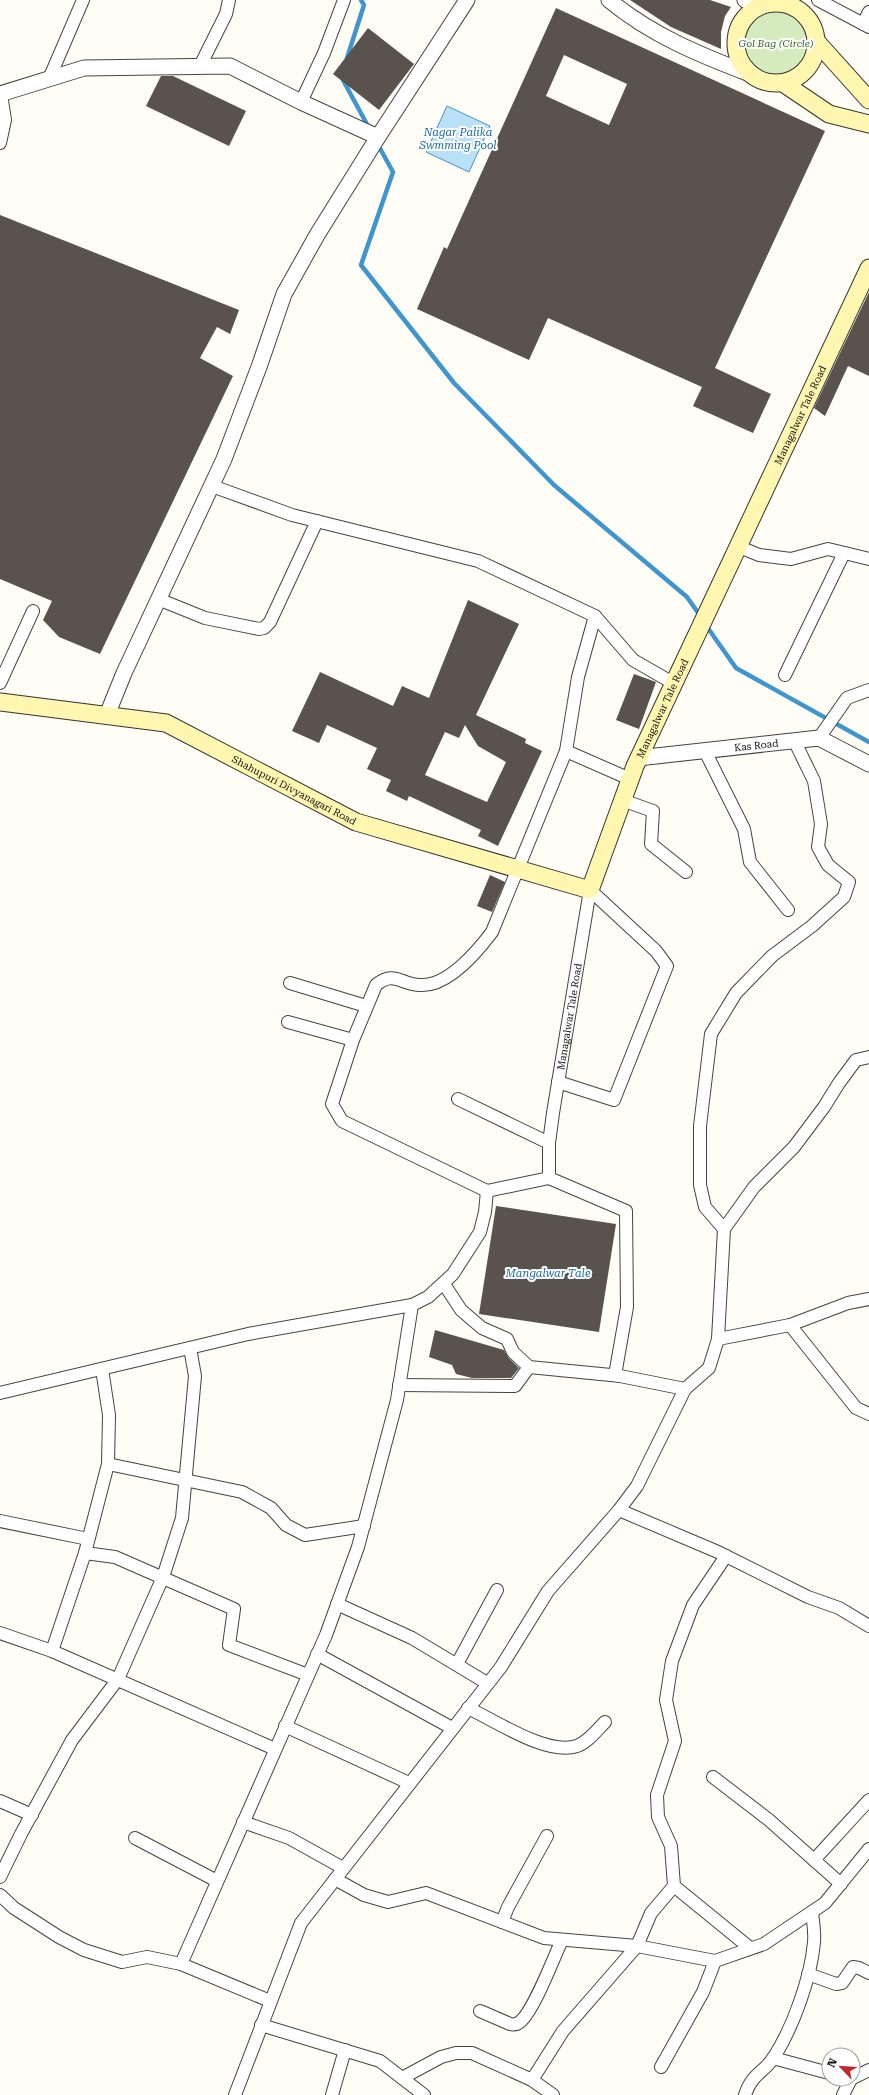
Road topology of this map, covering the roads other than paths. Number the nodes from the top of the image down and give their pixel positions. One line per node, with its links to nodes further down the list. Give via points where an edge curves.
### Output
1 (83, 0): 14 (street)
2 (229, 0): 12 (street, via 226,14)
3 (344, 0): 18 (street, via 324,53)
4 (467, 0): 20 (street)
5 (609, 0): 13 (street, via 646,27 698,54)
6 (818, 0): 10 (street)
7 (789, 2): 8 (main road); 11 (main road, via 808,18 814,29)
8 (751, 4): 13 (main road, via 736,43 742,64)
9 (869, 12): 10 (street)
10 (866, 25)
11 (816, 41): 15 (main road, via 813,58 803,73); 17 (main road)
12 (200, 66): 14 (street, via 84,68); 18 (street, via 230,66)
13 (750, 74): 15 (main road, via 771,83)
14 (48, 79): 16 (street)
15 (783, 83): 19 (main road, via 829,114)
16 (1, 94): 21 (street, via 5,120)
17 (869, 100)
18 (301, 102): 20 (street)
19 (869, 124)
20 (378, 137): 23 (street, via 284,294 259,367)
21 (0, 143)
22 (869, 268): 25 (main road, Managalwar Tale Road)
23 (212, 486): 24 (street, via 292,515); 28 (street)
24 (317, 521): 28 (street, via 270,622 264,628 205,618); 30 (street, via 478,561)
25 (737, 546): 26 (street, via 759,555 791,559 828,549); 33 (main road, Managalwar Tale Road)
26 (844, 553): 27 (street); 31 (street)
27 (869, 559)
28 (158, 599): 36 (street)
29 (33, 611): 32 (street)
30 (595, 616): 33 (street, via 633,660); 39 (street, via 578,677)
31 (785, 675)
32 (0, 683)
33 (673, 683): 41 (main road, Managalwar Tale Road)
34 (869, 690): 37 (street, via 847,698)
35 (0, 702): 36 (main road, Shahupuri Divyanagari Road)
36 (107, 716): 45 (main road, Shahupuri Divyanagari Road, via 166,723 356,822)
37 (819, 738): 38 (street, Kas Road); 42 (street)
38 (794, 740): 40 (street, Kas Road); 59 (street, via 814,781 821,824 818,847 828,865 848,882 844,897 812,926 772,956 736,993 711,1034 700,1126 700,1185 704,1207)
39 (566, 751): 43 (street); 45 (street)
40 (705, 751): 41 (street, Kas Road); 48 (street, via 744,829 750,862)
41 (638, 758): 43 (main road, Managalwar Tale Road)
42 (869, 764)
43 (630, 779): 44 (main road, Managalwar Tale Road)
44 (622, 800): 46 (street, via 653,811 651,844); 47 (main road, Managalwar Tale Road)
45 (519, 870): 47 (main road, Shahupuri Divyanagari Road); 50 (street, via 492,932 478,950 450,975 418,986 393,977 381,980)
46 (686, 872)
47 (590, 890): 54 (street, Managalwar Tale Road); 54 (street, via 656,951 667,966 614,1100)
48 (788, 910)
49 (290, 983): 50 (street)
50 (366, 1006): 52 (street)
51 (288, 1022): 52 (street)
52 (353, 1040): 58 (street, via 332,1104 342,1121)
53 (869, 1057): 59 (street, via 856,1060 798,1141 754,1187)
54 (558, 1082): 56 (street, Managalwar Tale Road)
55 (458, 1099): 56 (street)
56 (549, 1143): 57 (street, Managalwar Tale Road)
57 (549, 1178): 58 (street); 68 (street, via 626,1211 627,1307 615,1375)
58 (487, 1191): 60 (street, via 480,1232)
59 (724, 1229): 64 (street)
60 (444, 1284): 62 (street, via 428,1297); 66 (street, via 461,1310 482,1328 507,1340 513,1352)
61 (869, 1299): 63 (street, via 848,1303)
62 (412, 1305): 65 (street, via 248,1334); 69 (street)
63 (790, 1325): 64 (street); 72 (street, via 856,1408)
64 (718, 1339): 70 (street, via 709,1368)
65 (190, 1348): 67 (street); 74 (street, via 195,1376)
66 (529, 1367): 68 (street); 69 (street, via 515,1386)
67 (102, 1369): 71 (street); 73 (street, via 109,1415)
68 (621, 1376): 70 (street)
69 (399, 1385): 77 (street)
70 (685, 1389): 75 (street, via 638,1486)
71 (0, 1393)
72 (869, 1414)
73 (108, 1464): 74 (street); 78 (street)
74 (184, 1480): 77 (street, via 242,1492 271,1508 286,1525 306,1535); 81 (street, via 182,1518)
75 (619, 1510): 80 (street); 91 (street, via 548,1591 501,1667)
76 (0, 1521): 78 (street)
77 (364, 1526): 83 (street)
78 (88, 1539): 79 (street)
79 (85, 1553): 81 (street, via 115,1557); 86 (street)
80 (726, 1556): 84 (street, via 808,1597 839,1608); 112 (street, via 693,1605 672,1661 666,1700 675,1740 657,1795 658,1817 671,1846)
81 (163, 1577): 89 (street, via 234,1608 229,1644); 90 (street)
82 (497, 1590): 88 (street)
83 (337, 1604): 87 (street); 88 (street, via 412,1638)
84 (869, 1626)
85 (0, 1633): 86 (street)
86 (52, 1651): 90 (street)
87 (317, 1654): 89 (street); 95 (street)
88 (457, 1664): 91 (street)
89 (308, 1675): 94 (street)
90 (118, 1679): 96 (street); 101 (street, via 72,1740)
91 (487, 1683): 92 (street)
92 (468, 1708): 93 (street, via 538,1743 560,1749 582,1743); 95 (street)
93 (605, 1722)
94 (285, 1726): 96 (street); 98 (street)
95 (452, 1728): 98 (street)
96 (275, 1749): 102 (street)
97 (713, 1777): 106 (street, via 769,1820)
98 (409, 1783): 107 (street)
99 (869, 1800): 106 (street)
100 (0, 1801): 101 (street)
101 (32, 1816): 108 (street)
102 (243, 1822): 107 (street, via 289,1838); 110 (street)
103 (547, 1836): 115 (street)
104 (135, 1838): 110 (street)
105 (869, 1849): 111 (street)
106 (814, 1860): 111 (street)
107 (343, 1868): 109 (street)
108 (0, 1877)
109 (335, 1879): 115 (street, via 364,1895 388,1902 426,1893); 123 (street, via 301,1923)
110 (217, 1881): 120 (street)
111 (841, 1884): 114 (street, via 825,1903)
112 (674, 1886): 117 (street, via 651,1913); 118 (street)
113 (0, 1896): 120 (street, via 14,1908 84,1950 122,1962 147,1957)
114 (812, 1912): 118 (street, via 764,1944); 122 (street, via 814,1942)
115 (502, 1922): 116 (street, via 544,1938)
116 (562, 1940): 117 (street); 124 (street, via 530,2010 521,2022 514,2025)
117 (637, 1946): 119 (street); 131 (street, via 563,2030)
118 (750, 1948): 119 (street)
119 (715, 1961): 128 (street, via 703,1992)
120 (181, 1964): 123 (street)
121 (869, 1973): 122 (street, via 853,1967 842,1983 836,1984)
122 (808, 1974): 127 (street, via 790,2025)
123 (270, 2001): 125 (street)
124 (480, 2012)
125 (261, 2025): 126 (street); 132 (street)
126 (345, 2050): 130 (street, via 380,2061); 133 (street)
127 (773, 2058): 129 (street); 136 (street, via 749,2082)
128 (662, 2067)
129 (821, 2071)
130 (402, 2078): 131 (street, via 441,2057 456,2053 472,2053); 134 (street)
131 (532, 2080): 135 (street)
132 (235, 2095)
133 (332, 2095)
134 (424, 2095)
135 (553, 2095)
136 (745, 2095)

